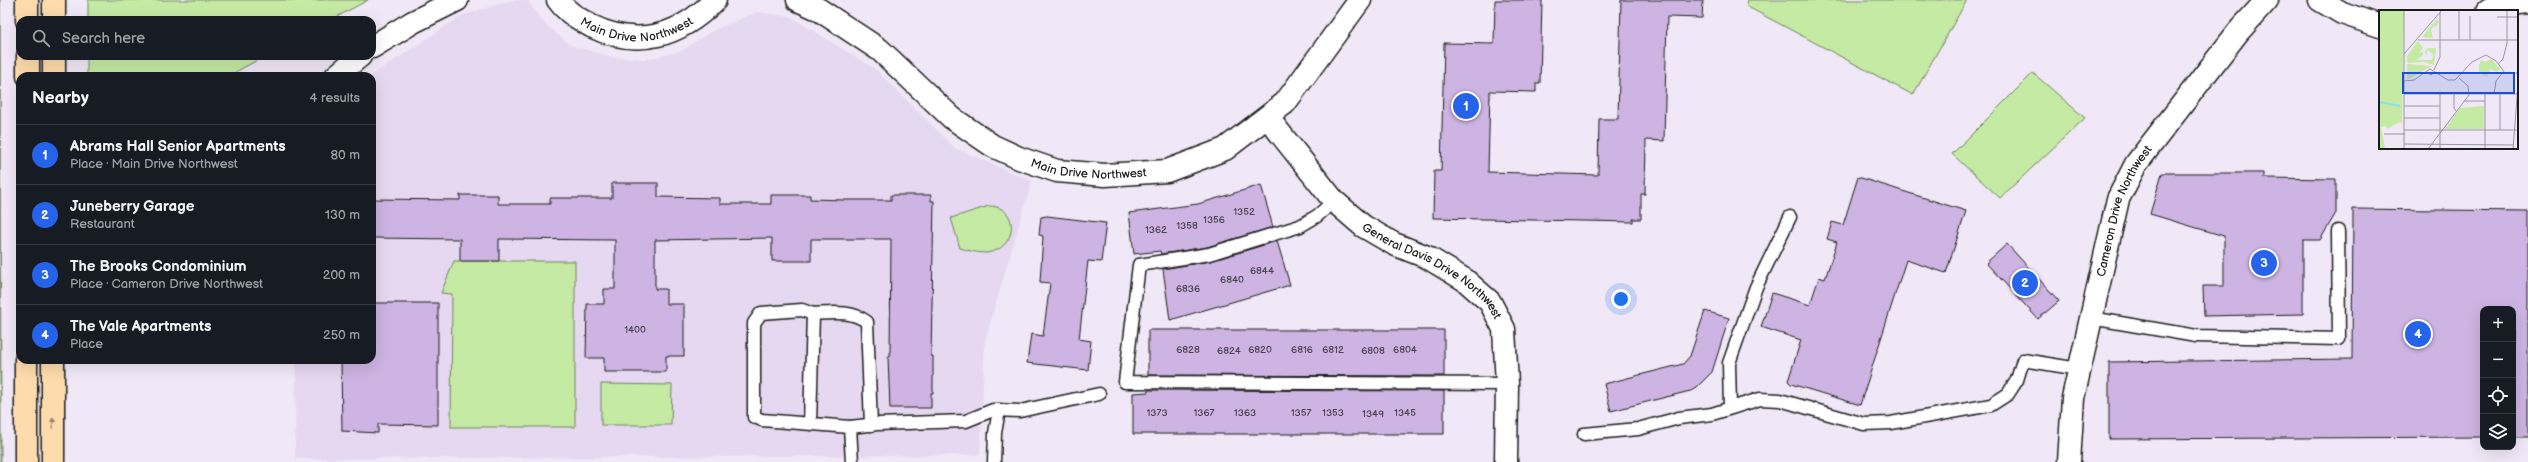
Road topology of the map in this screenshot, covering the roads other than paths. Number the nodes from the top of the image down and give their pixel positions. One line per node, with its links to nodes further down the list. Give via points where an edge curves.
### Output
1 (27, 0): 12 (main road)
2 (54, 0): 13 (main road)
3 (458, 0): 15 (street, via 413,22)
4 (558, 0): 5 (street, Main Drive Northwest, via 571,16 596,28 622,37 641,38 669,33 685,26)
5 (715, 0)
6 (798, 0): 22 (street, Main Drive Northwest, via 818,9 880,50 968,130 1010,154 1057,170 1105,176 1167,171 1225,149)
7 (1360, 0): 22 (street, Main Drive Northwest, via 1285,103)
8 (2267, 0): 27 (street, Cameron Drive Northwest, via 2238,32 2152,143 2126,181 2116,206)
9 (2320, 0): 14 (street, via 2347,16)
10 (2528, 2): 11 (street)
11 (2495, 5)
12 (27, 16)
13 (54, 16)
14 (2379, 26)
15 (376, 45)
16 (28, 60): 19 (main road)
17 (54, 60): 20 (main road)
18 (355, 60): 21 (street)
19 (28, 72)
20 (54, 72)
21 (341, 72)
22 (1268, 118): 23 (street, General Davis Drive Northwest)
23 (1334, 201): 31 (street, General Davis Drive Northwest, via 1394,244 1427,257 1465,280 1490,302 1504,329); 31 (lane, via 1317,216 1300,226 1209,254 1139,265 1125,382)
24 (1790, 217): 33 (lane, via 1756,287 1729,363)
25 (2338, 231): 27 (lane, via 2339,339 2196,336)
26 (813, 314): 35 (lane); 35 (lane, via 802,310 761,313 754,323 754,417); 36 (lane, via 859,316 868,322)
27 (2091, 318): 30 (street, Cameron Drive Northwest)
28 (26, 364): 39 (main road)
29 (53, 364): 40 (main road, one-way to 29)
30 (2080, 369): 33 (lane, via 2023,360 2017,380 2008,394 1991,405 1877,425 1846,420 1780,400 1760,399); 44 (street, Cameron Drive Northwest, via 2073,398)
31 (1507, 384): 43 (street, General Davis Drive Northwest)
32 (1099, 394): 34 (lane, via 1020,412)
33 (1730, 408): 38 (lane, via 1712,414 1679,418 1638,430)
34 (999, 410): 36 (lane, via 966,421); 42 (lane)
35 (810, 424): 37 (lane)
36 (871, 424): 37 (lane)
37 (850, 427): 41 (lane)
38 (1584, 434)
39 (26, 462)
40 (53, 462)
41 (852, 462)
42 (994, 462)
43 (1506, 462)
44 (2069, 462)

